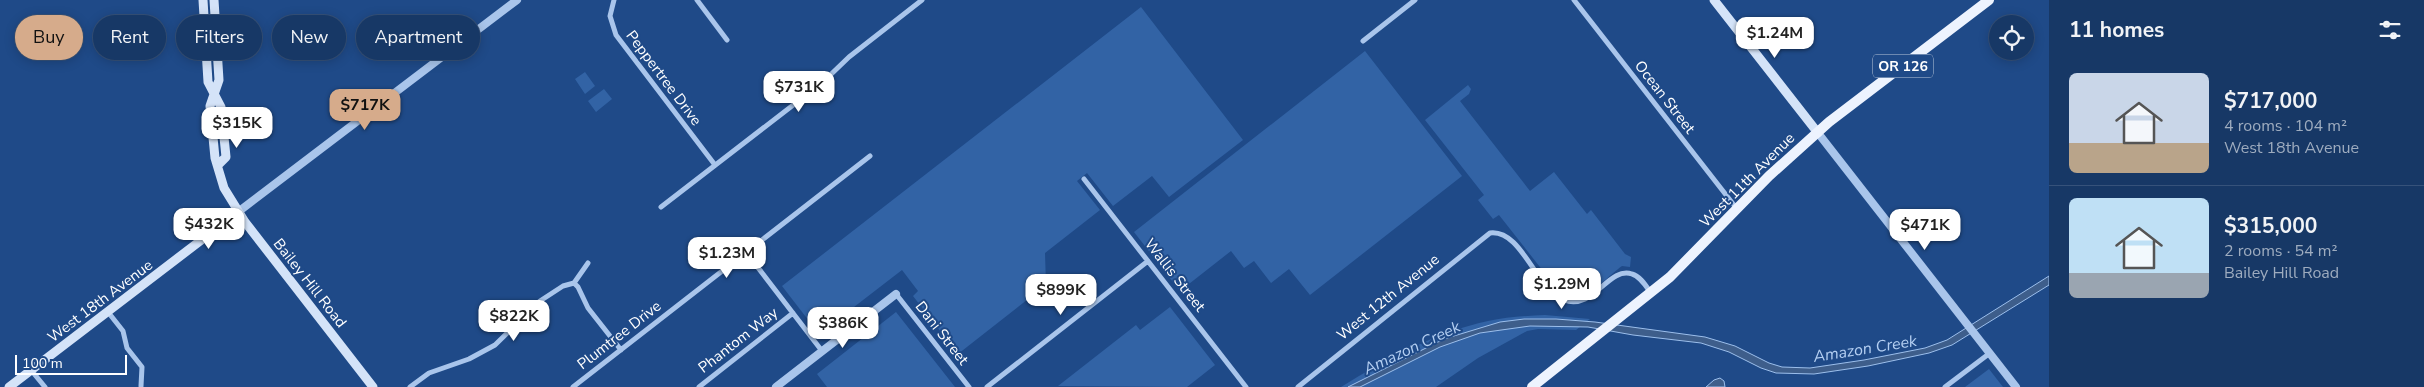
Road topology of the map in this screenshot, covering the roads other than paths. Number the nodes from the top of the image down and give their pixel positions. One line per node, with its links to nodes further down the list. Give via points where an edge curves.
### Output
1 (203, 0): 14 (main road, Bailey Hill Road, via 208,82)
2 (214, 0): 14 (main road, Bailey Hill Road, via 219,80)
3 (517, 0): 21 (street, West 18th Avenue)
4 (614, 0): 17 (street, Peppertree Drive, via 610,16 616,35)
5 (697, 0): 12 (street)
6 (922, 0): 11 (street)
7 (1415, 0): 13 (street)
8 (1574, 0): 20 (street, Ocean Street)
9 (1714, 0): 15 (main road)
10 (1989, 0): 15 (main road, West 11th Avenue / OR 126)
11 (914, 2): 17 (street, via 823,82)
12 (727, 40)
13 (1363, 41)
14 (214, 93): 21 (main road, Bailey Hill Road, via 221,106 226,157 218,165 224,188)
15 (1818, 133): 20 (main road, West 11th Avenue / OR 126, via 1774,171); 32 (street)
16 (870, 156): 22 (street, Plumtree Drive)
17 (715, 165): 19 (street)
18 (1084, 179): 23 (street, Wallis Street)
19 (661, 207)
20 (1737, 210): 26 (main road, West 11th Avenue / OR 126)
21 (238, 212): 28 (main road, West 18th Avenue); 37 (main road, Bailey Hill Road)
22 (746, 252): 29 (street); 30 (street, Plumtree Drive)
23 (1148, 261): 43 (street); 44 (street, Wallis Street)
24 (588, 264): 25 (street)
25 (574, 283): 30 (street, via 588,308); 38 (street, via 540,300 506,337 489,349 429,373)
26 (1651, 293): 45 (street, West 12th Avenue, via 1639,278 1627,273 1615,277 1583,300 1562,300 1552,293 1509,238 1497,232 1490,233); 46 (main road, West 11th Avenue / OR 126)
27 (896, 294): 31 (street); 42 (street, Dani Street)
28 (108, 312): 33 (main road, West 18th Avenue); 34 (street, via 123,331 126,348 142,367)
29 (793, 313): 31 (street); 40 (street, Phantom Way)
30 (621, 350): 39 (street, Plumtree Drive)
31 (822, 351): 41 (street)
32 (1990, 354): 47 (street); 48 (street)
33 (31, 370): 35 (main road, West 18th Avenue); 36 (street)
34 (140, 386)
35 (9, 387)
36 (45, 387)
37 (373, 387)
38 (410, 387)
39 (573, 387)
40 (699, 387)
41 (776, 387)
42 (969, 387)
43 (987, 387)
44 (1246, 387)
45 (1298, 387)
46 (1532, 387)
47 (1946, 387)
48 (2016, 387)

